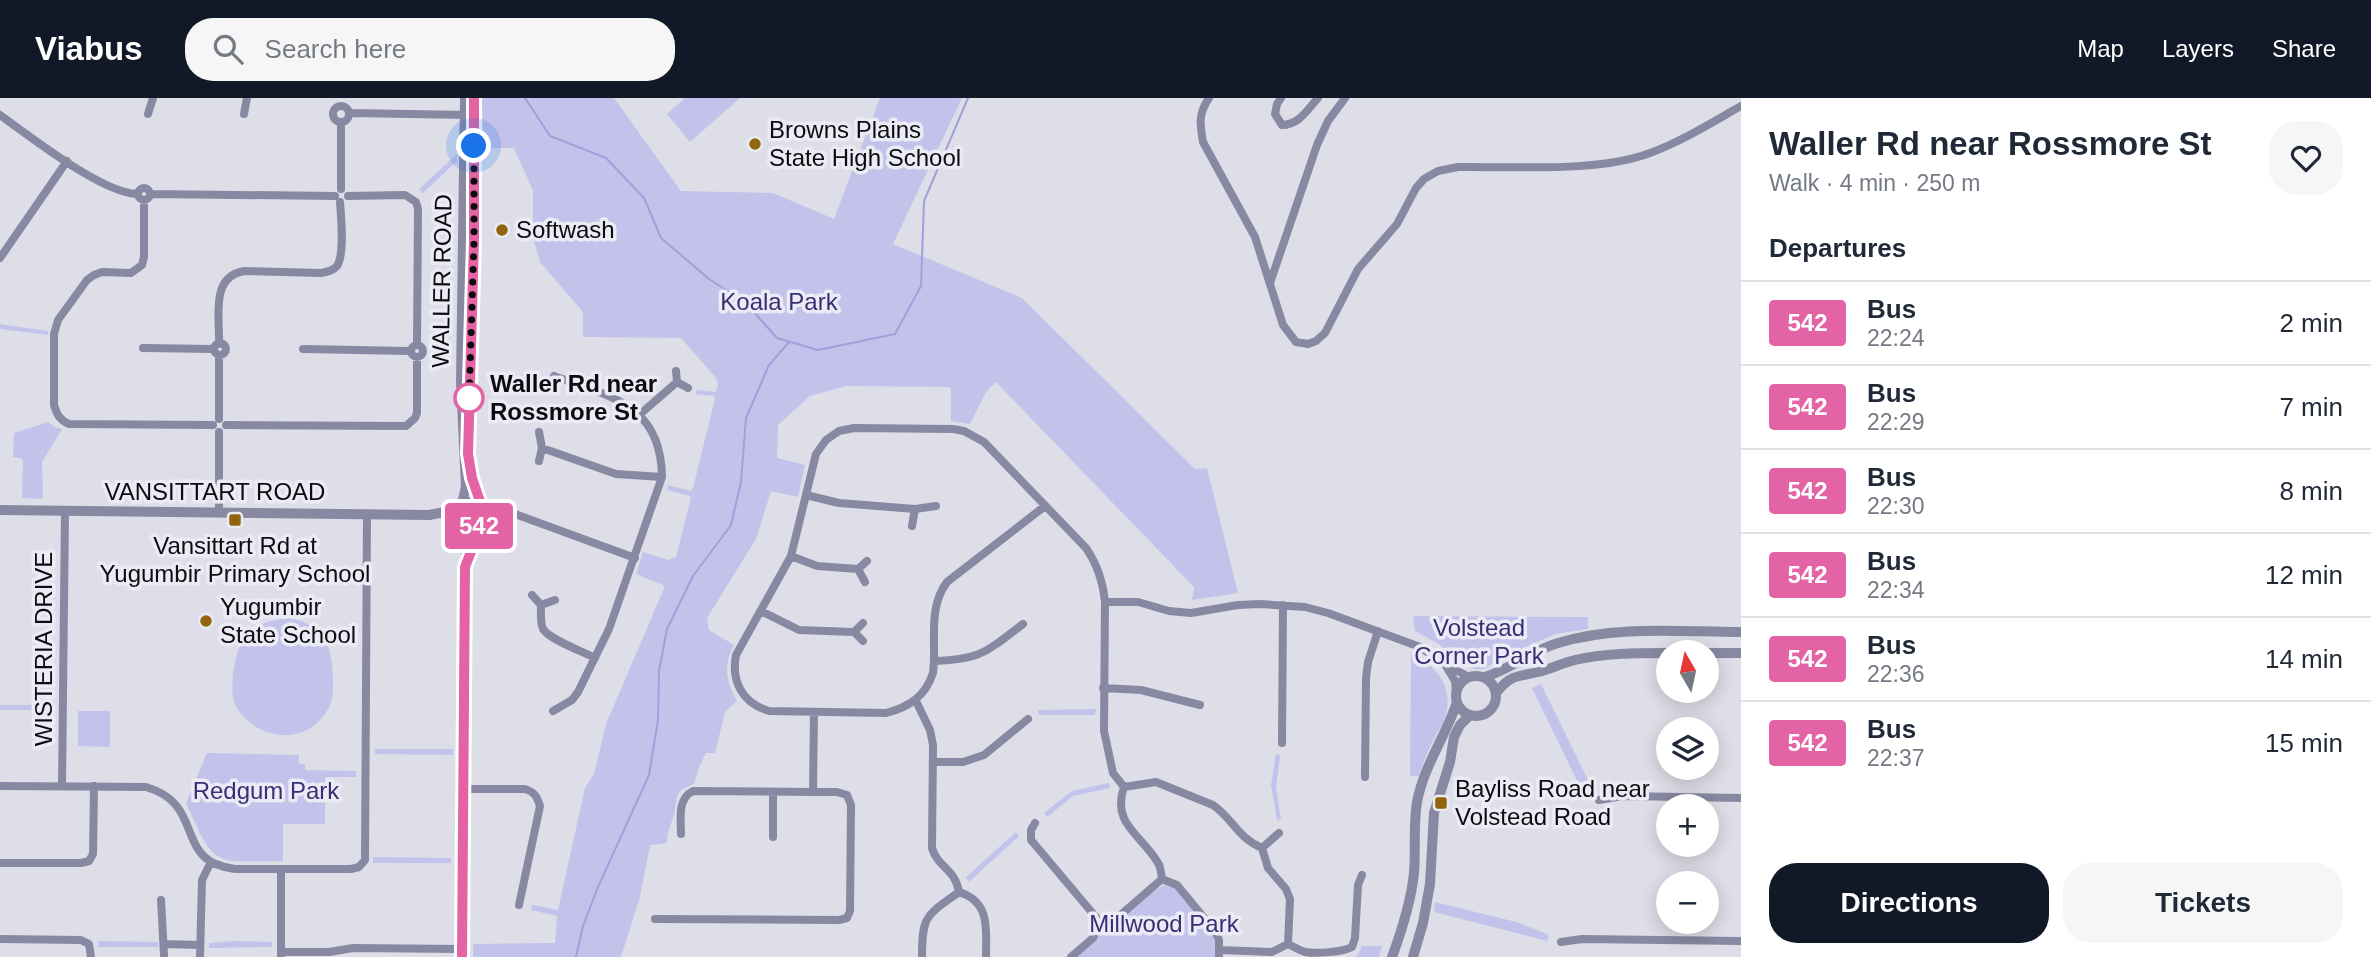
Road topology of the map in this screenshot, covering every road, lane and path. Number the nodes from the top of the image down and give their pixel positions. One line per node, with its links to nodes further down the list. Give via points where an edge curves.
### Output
1 (153, 98): 12 (street)
2 (247, 98): 13 (street)
3 (465, 98): 15 (street, WALLER ROAD)
4 (474, 98): 15 (street, WALLER ROAD)
5 (1209, 98): 21 (street, via 1201,108 1203,142 1255,237)
6 (1281, 98): 7 (street, via 1275,114 1282,125 1298,121)
7 (1318, 98)
8 (1345, 98): 21 (street, via 1317,145)
9 (341, 102): 11 (street); 16 (street, via 333,114)
10 (1741, 106): 21 (street, via 1672,144 1620,161 1438,171 1416,188 1397,224 1358,269 1325,333 1316,341 1296,342 1289,336)
11 (350, 113): 15 (street); 16 (street)
12 (148, 114)
13 (244, 114)
14 (0, 115): 17 (street)
15 (469, 115): 22 (street, WALLER ROAD)
16 (341, 123): 19 (street)
17 (67, 161): 18 (street, via 125,194); 20 (street)
18 (144, 196): 19 (street); 32 (street, via 142,265 131,273 94,275 58,320 54,405 62,421 69,424)
19 (341, 196): 24 (street, via 337,266 321,273 244,271 225,278 220,288); 26 (street, via 405,195 416,202)
20 (0, 258)
21 (1270, 286)
22 (467, 301): 38 (street, WALLER ROAD, via 468,454); 41 (street, WALLER ROAD, via 461,382 466,486)
23 (143, 348): 24 (street)
24 (217, 349): 32 (street)
25 (303, 349): 26 (street)
26 (415, 351): 32 (street, via 417,413 407,426)
27 (676, 371): 29 (street)
28 (554, 376): 31 (street, via 617,399)
29 (677, 382): 30 (street); 31 (street)
30 (688, 388)
31 (639, 415): 36 (street, via 661,453)
32 (219, 425): 45 (street)
33 (540, 432): 34 (street)
34 (542, 448): 35 (street); 36 (street, via 616,474)
35 (539, 461)
36 (662, 477): 53 (street)
37 (806, 495): 40 (street, via 816,454 839,431 953,429 984,442); 42 (street, via 839,503); 52 (street)
38 (481, 506): 41 (street, via 471,502); 47 (street); 50 (street, WALLER ROAD, via 485,516)
39 (936, 506): 42 (street)
40 (1045, 506): 60 (street, via 1093,558); 74 (street, via 947,582 938,594)
41 (462, 508): 48 (street, VANSITTART ROAD); 49 (street, WALLER ROAD)
42 (915, 509): 51 (street)
43 (0, 510): 44 (street, VANSITTART ROAD)
44 (65, 512): 45 (street, VANSITTART ROAD); 91 (street, WISTERIA DRIVE)
45 (219, 513): 46 (street, VANSITTART ROAD)
46 (367, 514): 48 (street, VANSITTART ROAD); 106 (street, via 365,860 351,869)
47 (515, 514): 50 (street); 53 (street)
48 (429, 515): 49 (street, VANSITTART ROAD)
49 (462, 523): 50 (street, via 471,528); 55 (street, WALLER ROAD)
50 (480, 525): 55 (street, WALLER ROAD)
51 (912, 526)
52 (791, 556): 56 (street, via 817,566); 63 (street)
53 (635, 558): 73 (street)
54 (867, 561): 56 (street)
55 (465, 567): 94 (street, WALLER ROAD)
56 (858, 569): 57 (street)
57 (865, 582)
58 (532, 595): 61 (street)
59 (555, 600): 61 (street)
60 (1105, 602): 62 (street, via 1138,602 1191,613 1238,605); 78 (street)
61 (541, 605): 73 (street, via 541,621 549,635)
62 (1283, 605): 66 (street, via 1328,613); 87 (street)
63 (761, 611): 67 (street, via 799,630); 84 (street, via 736,655 737,685 757,708)
64 (863, 623): 67 (street)
65 (1023, 624): 74 (street, via 977,656)
66 (1378, 631): 75 (street, via 1420,647); 89 (street, via 1366,678)
67 (854, 632): 69 (street)
68 (1741, 632): 77 (street, via 1588,635 1530,653)
69 (863, 641)
70 (1656, 653): 79 (street, via 1573,660 1513,676)
71 (1719, 653): 72 (street)
72 (1741, 653)
73 (594, 658): 83 (street, via 572,700)
74 (934, 661): 81 (street, via 930,681)
75 (1444, 664): 76 (street); 80 (street, via 1455,681)
76 (1469, 677): 77 (street); 80 (street, via 1460,684)
77 (1485, 677): 79 (street)
78 (1103, 688): 82 (street, via 1141,690); 93 (street, via 1104,731 1113,773)
79 (1496, 693): 85 (street, via 1489,711)
80 (1457, 697): 85 (street, via 1460,708); 130 (street, via 1450,723 1424,776 1414,834 1411,897)
81 (916, 701): 84 (street, via 886,713); 88 (street, via 930,730)
82 (1200, 705)
83 (553, 711)
84 (814, 712): 96 (street)
85 (1470, 715): 131 (street, via 1454,737 1434,813 1430,884)
86 (1028, 719): 88 (street, via 984,755 963,762)
87 (1282, 743)
88 (934, 762): 109 (street, via 932,848 935,858 957,880)
89 (1365, 777)
90 (0, 786): 91 (street)
91 (62, 786): 92 (street)
92 (94, 786): 104 (street, via 146,786 162,791 181,811); 105 (street, via 93,854 89,861)
93 (1124, 787): 103 (street, via 1156,782 1213,805 1248,842); 108 (street, via 1121,812 1159,864)
94 (463, 789): 111 (street, via 525,789 538,799); 121 (street, WALLER ROAD)
95 (773, 792): 96 (street); 101 (street, via 693,791 682,802); 102 (street)
96 (813, 792): 112 (street, via 847,795 851,805 850,911 846,918)
97 (1741, 798): 98 (street, via 1622,796)
98 (1598, 800)
99 (1035, 823): 113 (street, via 1031,840)
100 (1279, 833): 103 (street)
101 (681, 834)
102 (773, 841)
103 (1262, 848): 118 (street, via 1268,868 1290,899)
104 (211, 862): 106 (street, via 235,869); 119 (street, via 202,880)
105 (0, 863)
106 (281, 869): 124 (street)
107 (1362, 875): 118 (street, via 1352,947 1309,952)
108 (1162, 879): 113 (street, via 1117,918); 122 (street, via 1177,885 1215,931)
109 (959, 892): 127 (street, via 925,921); 128 (street, via 969,895 986,918)
110 (161, 900): 117 (street)
111 (519, 905)
112 (654, 919)
113 (1100, 922): 129 (street, via 1093,938)
114 (0, 939): 125 (street, via 81,940 89,944)
115 (1741, 940): 116 (street)
116 (1561, 942)
117 (164, 944): 119 (street); 123 (street)
118 (1288, 944): 122 (street, via 1272,952)
119 (200, 945): 126 (street)
120 (371, 953): 121 (street); 124 (street, via 353,948)
121 (462, 953)
122 (1219, 954)
123 (164, 955)
124 (281, 955)
125 (91, 957)
126 (200, 957)
127 (922, 957)
128 (986, 957)
129 (1071, 957)
130 (1391, 957)
131 (1413, 957)

